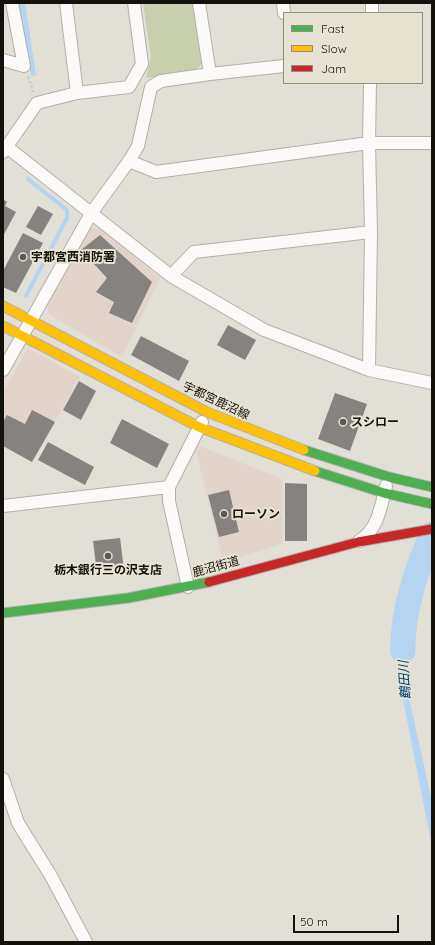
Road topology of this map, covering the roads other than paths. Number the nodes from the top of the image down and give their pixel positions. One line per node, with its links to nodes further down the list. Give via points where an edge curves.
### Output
1 (12, 3): 5 (street, via 24,66)
2 (66, 3): 9 (street)
3 (134, 3): 9 (street, via 142,64 129,87)
4 (200, 3): 7 (street)
5 (3, 60)
6 (283, 66): 7 (street)
7 (210, 74): 13 (street, via 161,81 151,87 138,146)
8 (370, 84): 10 (street)
9 (77, 93): 12 (street, via 37,104)
10 (369, 143): 11 (street); 13 (street, via 156,172); 15 (street)
11 (432, 143)
12 (5, 149): 14 (street)
13 (129, 161): 14 (street)
14 (92, 212): 16 (street); 18 (street)
15 (371, 232): 16 (street, via 194,252); 22 (street)
16 (171, 276): 22 (street, via 264,330)
17 (3, 306): 18 (main road, 宇都宮鹿沼線)
18 (30, 320): 20 (street); 24 (main road, 宇都宮鹿沼線)
19 (3, 326): 20 (main road)
20 (21, 336): 21 (street); 25 (main road)
21 (3, 370)
22 (369, 370): 23 (street)
23 (432, 384)
24 (207, 412): 25 (street); 26 (main road, 宇都宮鹿沼線, via 321,457)
25 (200, 427): 27 (street); 29 (main road, via 317,472)
26 (389, 477): 28 (main road, 宇都宮鹿沼線); 29 (street)
27 (169, 487): 31 (street); 34 (street, via 169,501)
28 (432, 487)
29 (384, 493): 30 (main road); 33 (street, via 373,528 368,536)
30 (429, 503)
31 (3, 506)
32 (432, 529): 33 (main road, 鹿沼街道)
33 (358, 542): 34 (main road, 鹿沼街道)
34 (188, 587): 35 (main road, 鹿沼街道, via 128,598)
35 (3, 613)
36 (3, 779): 37 (street, via 18,823 51,876)
37 (86, 942)

